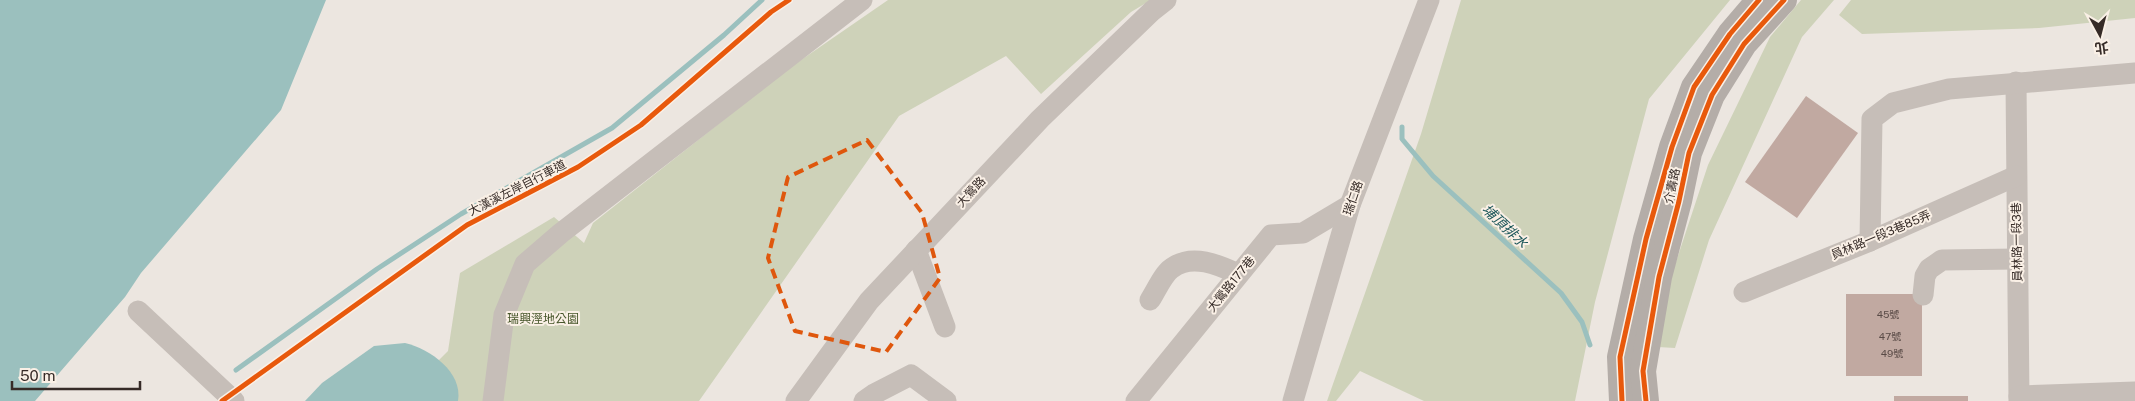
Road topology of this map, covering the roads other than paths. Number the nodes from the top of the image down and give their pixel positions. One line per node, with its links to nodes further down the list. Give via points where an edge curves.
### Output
1 (862, 0): 22 (street, via 525,264 504,315)
2 (1166, 0): 11 (street, 大鶯路, via 1040,120)
3 (1429, 0): 9 (street, 瑞仁路)
4 (1759, 0): 28 (main road, 介壽路, via 1730,34 1694,87 1672,147 1646,239 1620,356)
5 (1784, 0): 29 (main road, 介壽路, via 1744,44 1717,88 1689,153 1659,277 1643,371)
6 (2135, 73): 7 (street)
7 (2016, 82): 8 (street, 員林路一段3巷); 10 (street, via 1940,91 1893,103 1872,119)
8 (2016, 176): 10 (street, 員林路一段3巷85弄); 12 (street, 員林路一段3巷)
9 (1350, 205): 13 (street, 大鶯路177巷, via 1303,233 1271,235); 27 (street, 瑞仁路)
10 (1870, 241): 14 (street, 員林路一段3巷85弄)
11 (916, 250): 18 (street); 23 (street, 大鶯路, via 869,301)
12 (2018, 259): 15 (street, via 1942,260 1925,276); 20 (street, 員林路一段3巷)
13 (1238, 274): 16 (street, via 1214,262 1179,264 1170,268); 26 (street, 大鶯路177巷)
14 (1744, 292)
15 (1923, 295)
16 (1150, 300)
17 (138, 311): 21 (street)
18 (945, 327)
19 (2135, 392): 20 (street)
20 (2019, 398)
21 (234, 401)
22 (494, 401)
23 (796, 401)
24 (864, 401): 25 (street, via 911,375)
25 (946, 401)
26 (1136, 401)
27 (1293, 401)
28 (1622, 401)
29 (1646, 401)

